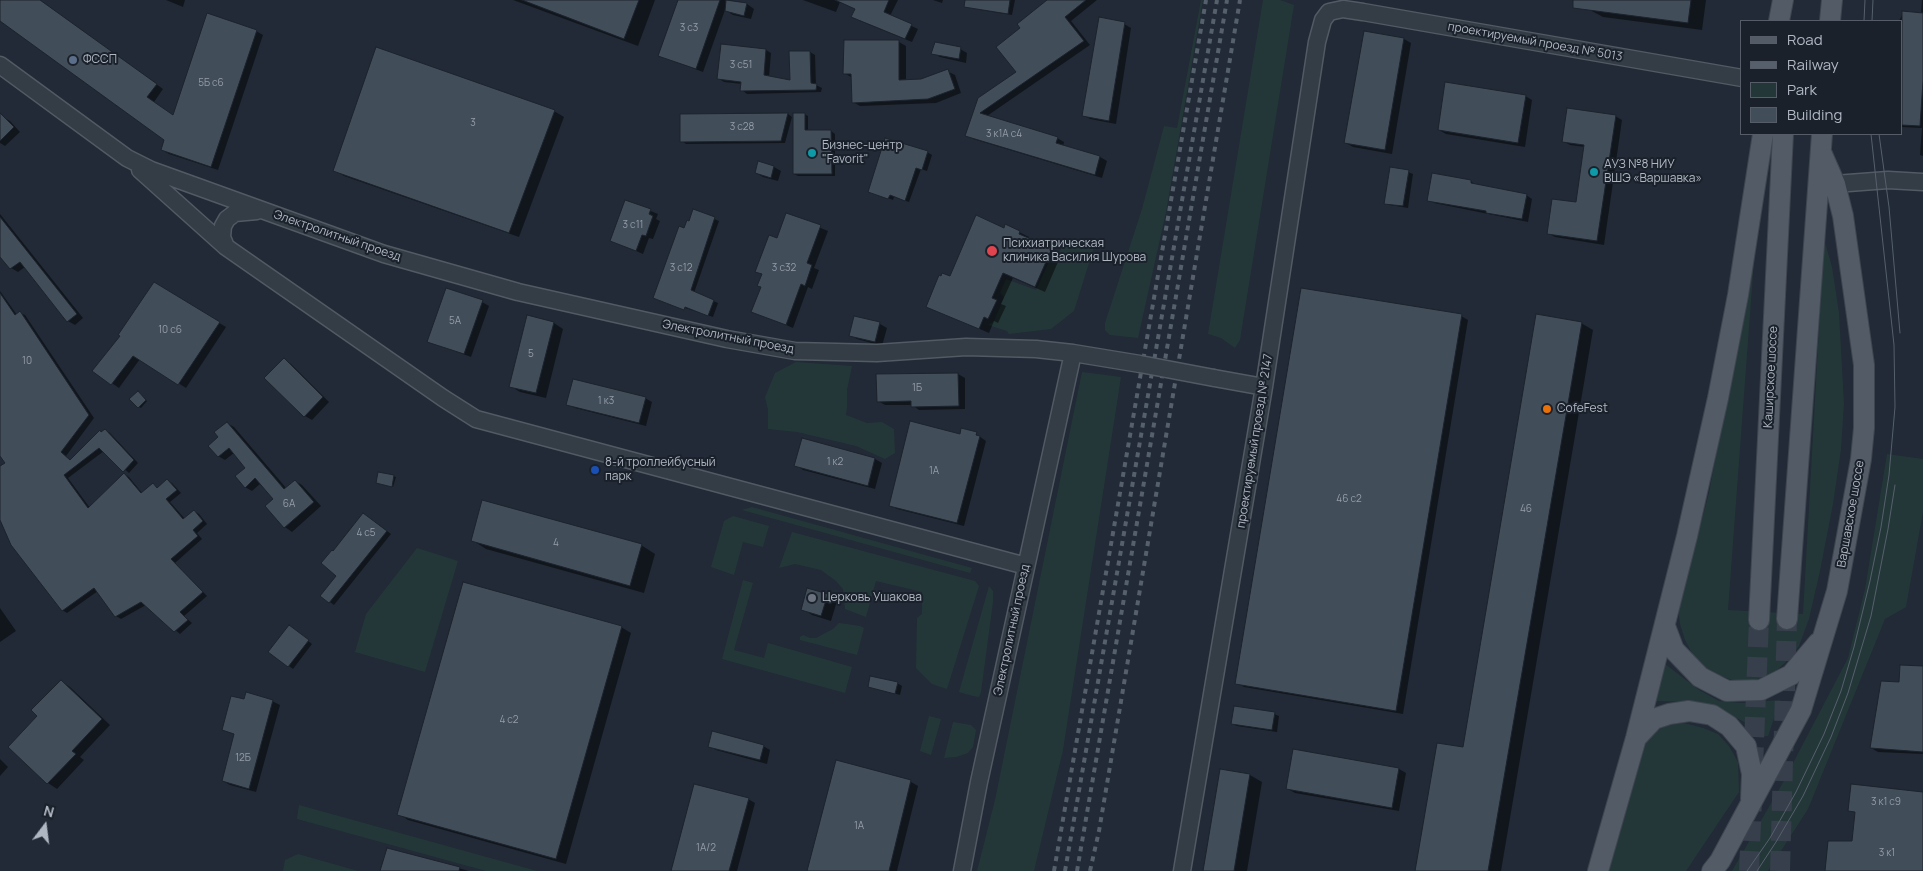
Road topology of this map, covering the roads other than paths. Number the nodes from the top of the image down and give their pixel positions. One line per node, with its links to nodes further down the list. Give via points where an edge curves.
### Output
1 (1783, 0): 5 (main road)
2 (1790, 0): 6 (main road)
3 (1832, 0): 7 (main road)
4 (1329, 12): 9 (street, проектируемый проезд № 5013, via 1363,12); 19 (street, проектируемый проезд № 2147, via 1323,20 1317,42)
5 (1779, 20)
6 (1789, 20)
7 (1830, 20)
8 (0, 65): 13 (street, Электролитный проезд)
9 (1740, 78)
10 (1763, 135): 23 (main road, via 1718,398)
11 (1783, 135): 22 (main road, Каширское шоссе)
12 (1821, 143): 15 (main road, Варшавское шоссе); 21 (main road)
13 (127, 158): 16 (street, Электролитный проезд, via 151,170); 17 (street)
14 (1923, 182): 15 (street, via 1888,180)
15 (1835, 184): 24 (main road, Варшавское шоссе, via 1843,216 1864,365 1864,428 1837,591)
16 (266, 211): 17 (street, via 249,210 235,213 227,219 222,237); 18 (street, Электролитный проезд, via 384,254 518,292 737,341 795,351 877,353 966,347)
17 (226, 247): 20 (street, via 476,419)
18 (1073, 353): 19 (street, bridge); 20 (street, Электролитный проезд)
19 (1264, 387): 28 (street, проектируемый проезд № 2147)
20 (1026, 566): 27 (street, Электролитный проезд, via 978,782)
21 (1787, 619)
22 (1759, 620)
23 (1665, 626): 24 (main road, via 1674,650 1700,676 1728,691 1761,690 1791,675); 25 (main road)
24 (1824, 636): 26 (main road, Варшавское шоссе, via 1801,710)
25 (1636, 738): 26 (main road, via 1654,719 1669,714 1689,711 1712,715 1729,726 1746,746 1752,774); 29 (main road)
26 (1751, 801): 30 (main road, Варшавское шоссе)
27 (962, 871)
28 (1182, 871)
29 (1598, 871)
30 (1712, 871)

